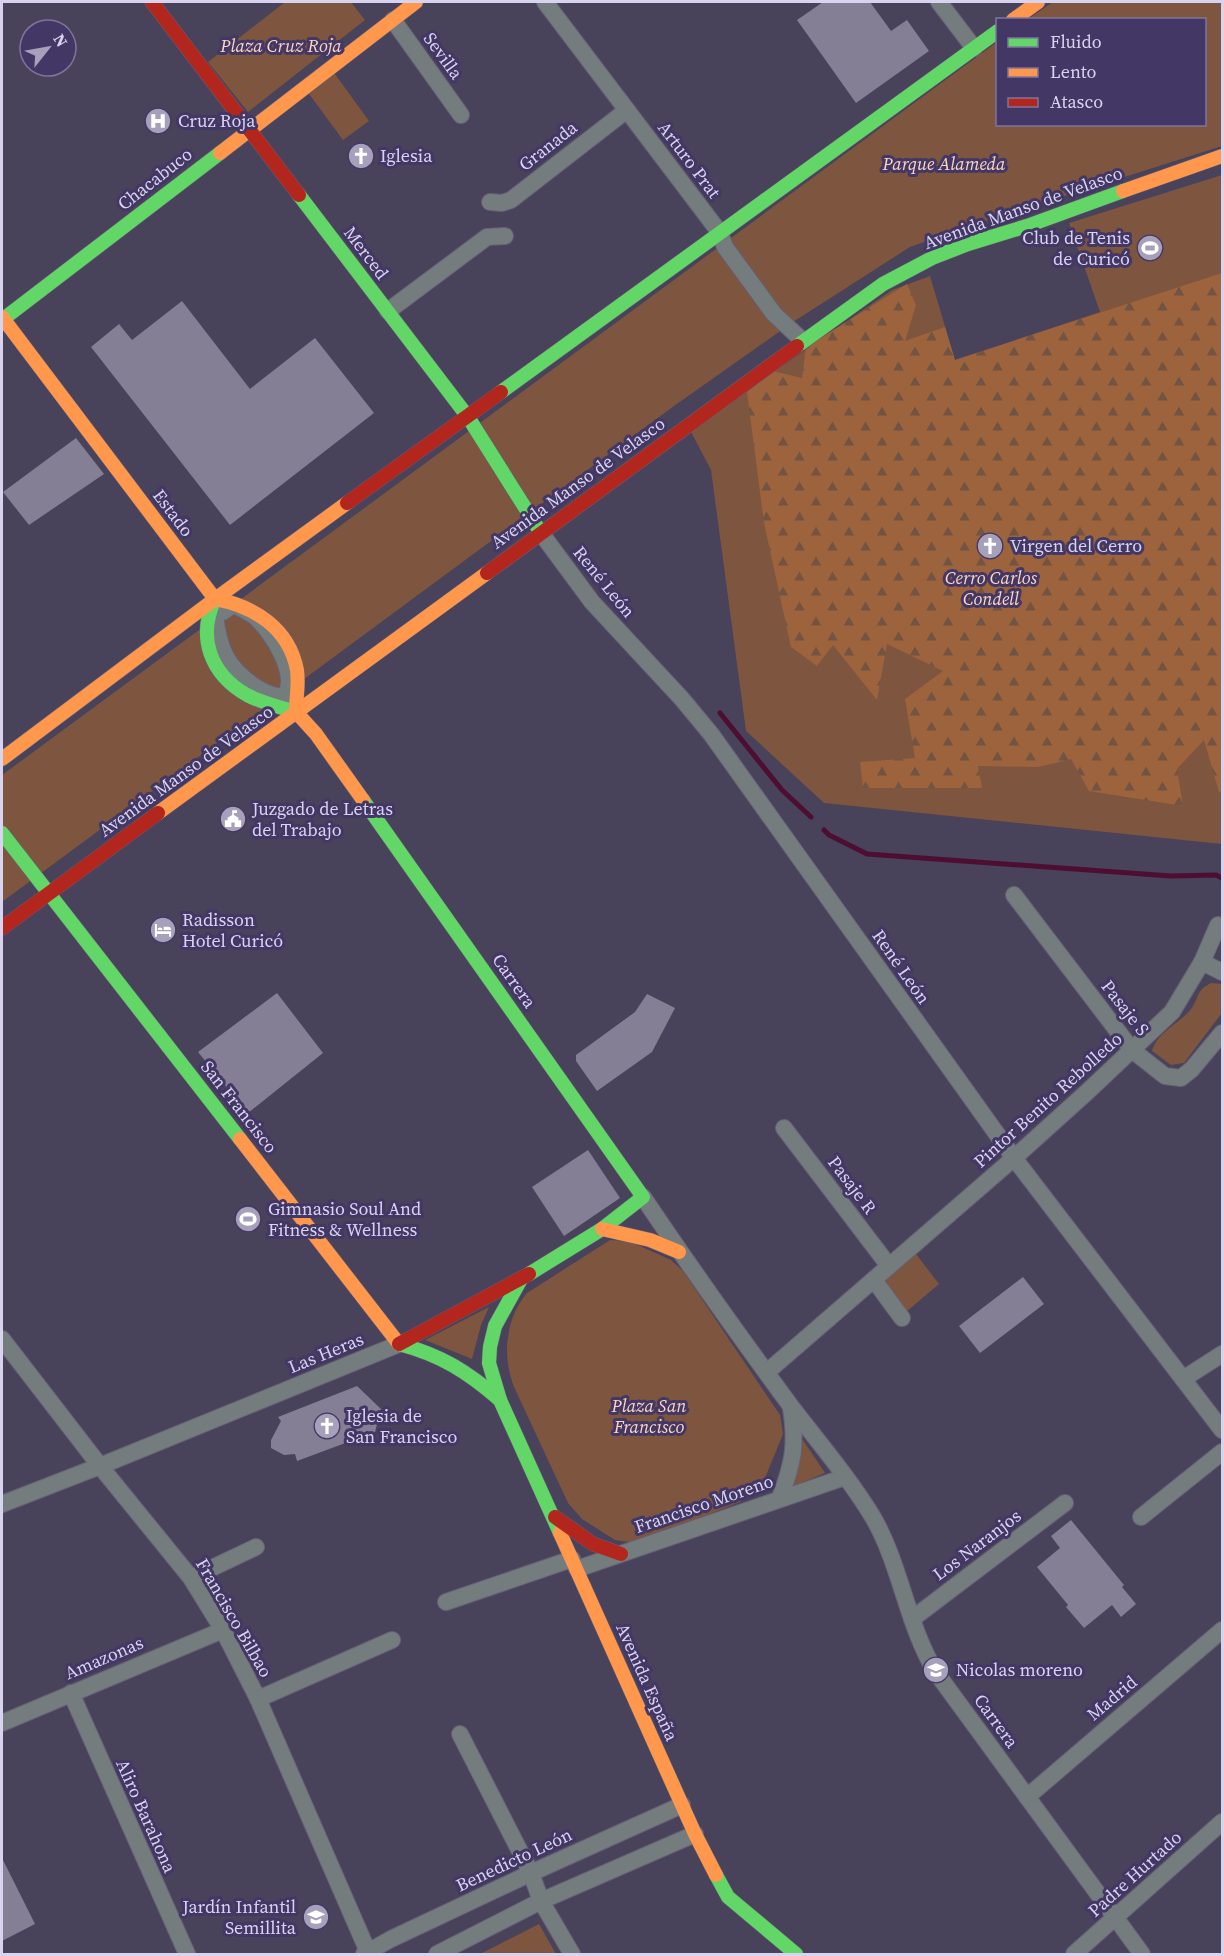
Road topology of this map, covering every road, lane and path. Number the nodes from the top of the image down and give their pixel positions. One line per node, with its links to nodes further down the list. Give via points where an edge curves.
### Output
1 (152, 2): 12 (main road, Merced)
2 (416, 2): 7 (main road, Chacabuco)
3 (545, 2): 10 (street, Arturo Prat)
4 (939, 2): 9 (street)
5 (1038, 2): 6 (main road)
6 (1016, 18)
7 (393, 20): 11 (street, Sevilla); 12 (main road, Chacabuco)
8 (996, 32): 9 (main road)
9 (974, 48): 15 (main road)
10 (627, 110): 14 (street, Granada, via 511,200 502,204); 15 (street, Arturo Prat)
11 (461, 115)
12 (250, 129): 17 (main road, Merced); 18 (main road, Chacabuco)
13 (1222, 156): 19 (main road, Avenida Manso de Velasco, via 932,258 883,284)
14 (490, 202)
15 (720, 233): 19 (street, Arturo Prat, via 725,247 774,314); 20 (main road)
16 (505, 236): 17 (street, via 487,237)
17 (388, 311): 20 (main road, Merced)
18 (2, 319): 22 (main road, Estado)
19 (803, 341): 21 (main road, Avenida Manso de Velasco)
20 (468, 417): 21 (main road, Merced); 22 (main road)
21 (541, 533): 23 (main road, Avenida Manso de Velasco); 35 (street, René León, via 592,602 711,734)
22 (219, 606): 22 (street, via 233,605 252,615 274,638 288,676 285,696 265,693 232,667 217,637 215,612); 23 (main road, via 240,604 254,610 283,637 297,670); 23 (main road, via 206,616 205,636 224,676 243,692); 24 (main road)
23 (296, 712): 26 (main road, Avenida Manso de Velasco); 36 (main road, Carrera, via 316,734)
24 (2, 759)
25 (2, 833): 26 (main road, San Francisco)
26 (49, 893): 29 (main road, Avenida Manso de Velasco); 44 (main road, San Francisco)
27 (1014, 895): 33 (street, Pasaje S)
28 (1218, 925): 30 (street, Pintor Benito Rebolledo)
29 (2, 928)
30 (1202, 962): 31 (street); 33 (street, Pintor Benito Rebolledo, via 1172,1012)
31 (1222, 972)
32 (1222, 1033): 33 (street, Pasaje S, via 1181,1078 1165,1076)
33 (1132, 1050): 35 (street, Pintor Benito Rebolledo)
34 (784, 1128): 39 (street, Pasaje R)
35 (1014, 1158): 39 (street, Pintor Benito Rebolledo); 47 (street, René León)
36 (643, 1197): 37 (main road, Las Heras); 38 (street, Carrera)
37 (602, 1229): 38 (main road, via 650,1240); 40 (main road, Las Heras)
38 (680, 1252): 46 (street, Carrera)
39 (889, 1266): 41 (street, Pintor Benito Rebolledo)
40 (521, 1279): 44 (main road, Las Heras); 48 (main road, Avenida España, via 495,1324 491,1342 489,1360)
41 (874, 1280): 42 (street); 46 (street, Pintor Benito Rebolledo)
42 (902, 1318)
43 (2, 1339): 52 (street, Francisco Bilbao)
44 (399, 1344): 48 (main road, Avenida España, via 450,1361); 52 (street, Las Heras)
45 (1222, 1354): 47 (street)
46 (767, 1372): 49 (street, Carrera)
47 (1184, 1379): 50 (street, René León)
48 (500, 1400): 57 (main road, Avenida España)
49 (790, 1404): 53 (street, Carrera); 54 (street, Carrera, via 794,1450)
50 (1222, 1430)
51 (1222, 1452): 58 (street)
52 (100, 1466): 56 (street, Las Heras); 62 (street, Francisco Bilbao)
53 (845, 1477): 54 (street, Francisco Moreno); 64 (street, Carrera, via 884,1538)
54 (780, 1498): 60 (street, Francisco Moreno)
55 (1065, 1503): 64 (street, Los Naranjos)
56 (2, 1504)
57 (552, 1514): 60 (main road, via 588,1543); 61 (main road, Avenida España)
58 (1141, 1517)
59 (256, 1547): 62 (street)
60 (621, 1554): 61 (street, Francisco Moreno)
61 (574, 1564): 63 (street, Francisco Moreno); 73 (main road, Avenida España)
62 (191, 1578): 65 (street, Francisco Bilbao)
63 (446, 1602)
64 (912, 1619): 72 (street, Carrera, via 935,1671)
65 (223, 1630): 68 (street, Amazonas); 69 (street, Francisco Bilbao)
66 (1222, 1630): 72 (street, Madrid)
67 (392, 1640): 69 (street)
68 (70, 1693): 70 (street, Amazonas); 79 (street, Aliro Barahona)
69 (258, 1699): 80 (street, Francisco Bilbao)
70 (2, 1723)
71 (460, 1734): 76 (street)
72 (1027, 1797): 78 (street, Carrera)
73 (682, 1805): 75 (main road, Avenida España); 76 (street, Benedicto León)
74 (1222, 1822): 78 (street, Padre Hurtado)
75 (695, 1834): 77 (street); 83 (main road, Avenida España, via 728,1897)
76 (531, 1873): 77 (street); 80 (street, Benedicto León)
77 (541, 1901): 81 (street); 82 (street)
78 (1115, 1917): 84 (street, Padre Hurtado); 85 (street, Carrera)
79 (187, 1954)
80 (367, 1954)
81 (437, 1954)
82 (572, 1954)
83 (796, 1954)
84 (1074, 1954)
85 (1142, 1954)

